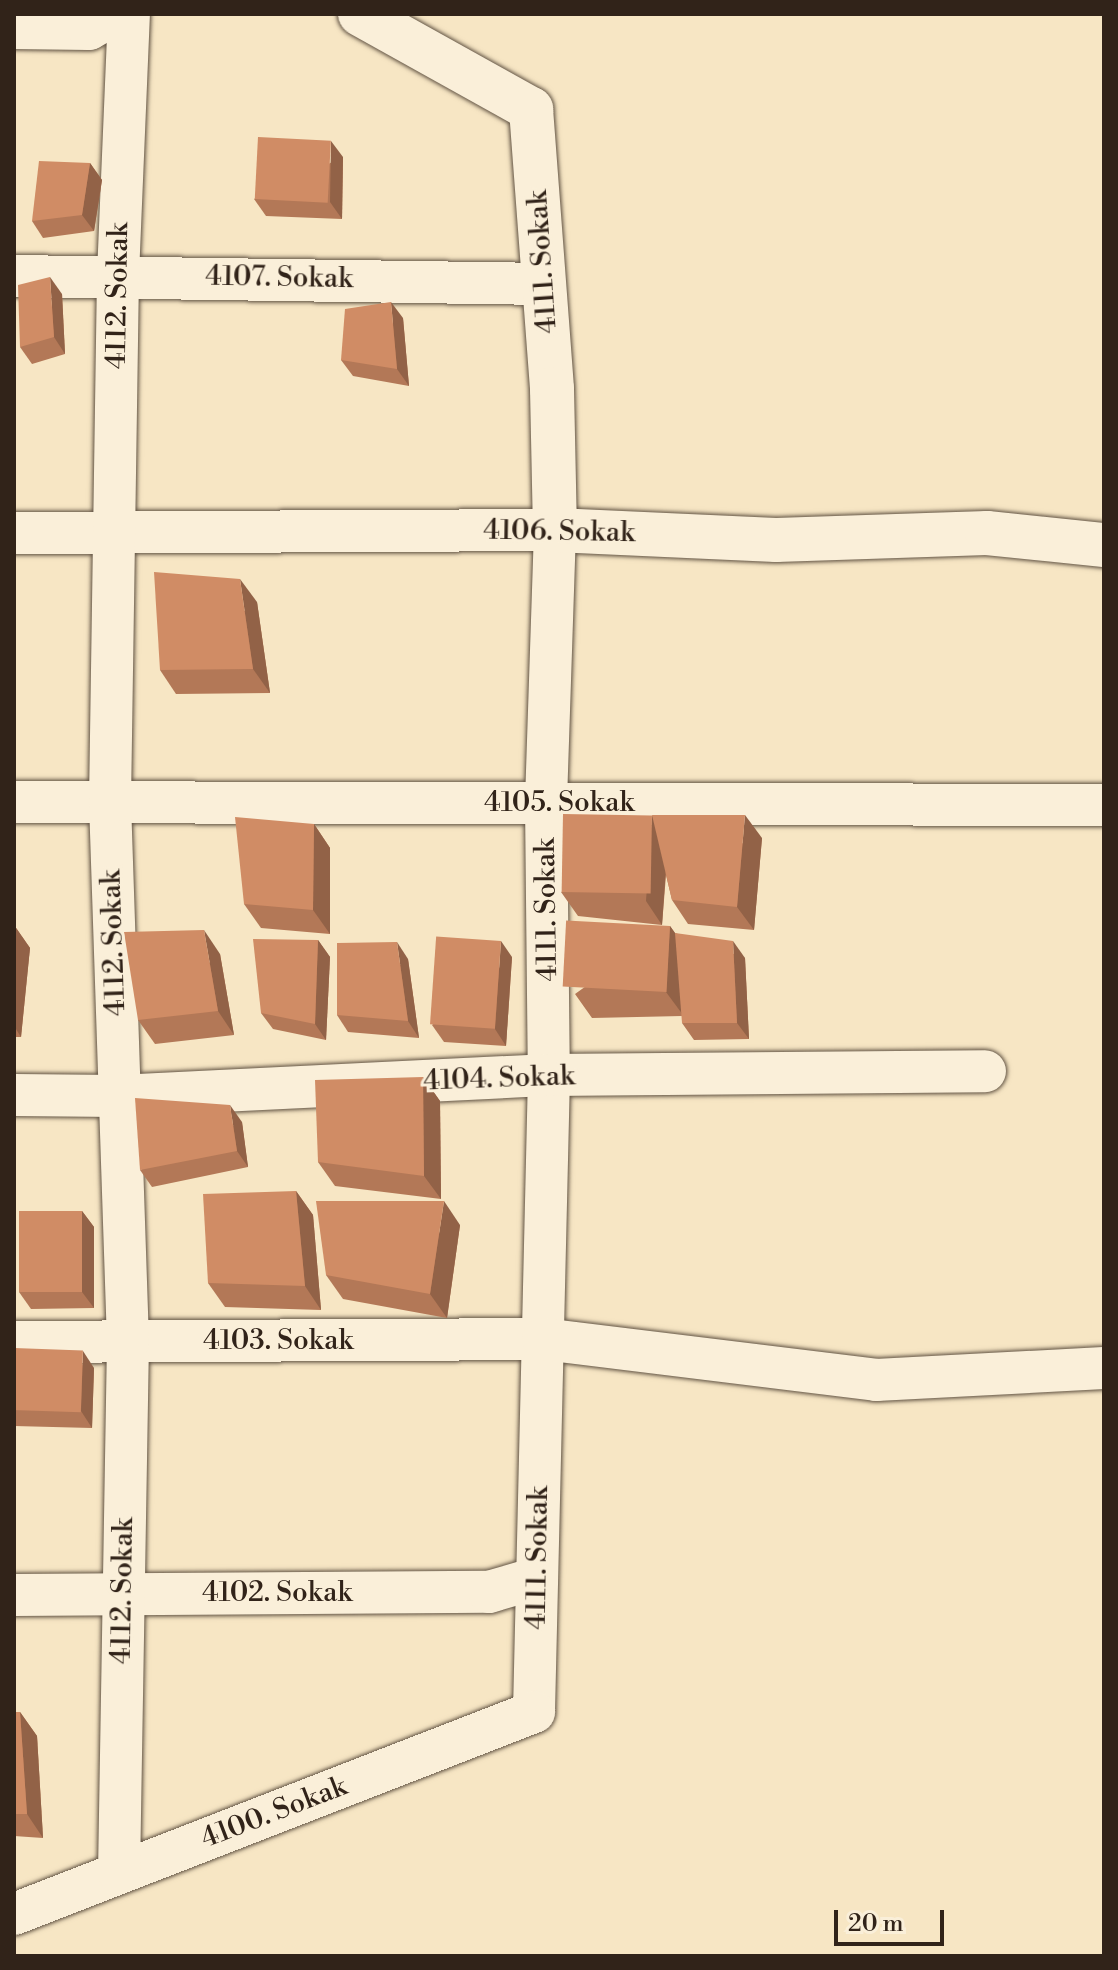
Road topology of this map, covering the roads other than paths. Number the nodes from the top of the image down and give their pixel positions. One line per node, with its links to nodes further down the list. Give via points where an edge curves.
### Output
1 (115, 14): 4 (street, via 89,29)
2 (129, 14): 5 (street, 4112. Sokak)
3 (360, 14): 7 (street, 4111. Sokak, via 531,109)
4 (14, 28)
5 (118, 275): 6 (street, 4107. Sokak); 7 (street, 4107. Sokak); 10 (street, 4112. Sokak)
6 (14, 276)
7 (544, 284): 8 (street, 4111. Sokak)
8 (555, 530): 10 (street, 4106. Sokak); 11 (street, 4106. Sokak, via 776,540 987,533); 14 (street, 4111. Sokak)
9 (14, 533): 10 (street, 4106. Sokak)
10 (114, 533): 13 (street, 4112. Sokak)
11 (1104, 545)
12 (14, 802): 13 (street, 4105. Sokak)
13 (110, 802): 14 (street, 4105. Sokak); 19 (street, 4112. Sokak)
14 (546, 803): 15 (street, 4105. Sokak); 17 (street, 4111. Sokak)
15 (1104, 805)
16 (985, 1071): 17 (street, 4104. Sokak)
17 (549, 1075): 19 (street, 4104. Sokak); 20 (street, 4111. Sokak)
18 (14, 1095): 19 (street, 4104. Sokak)
19 (118, 1096): 22 (street, 4112. Sokak)
20 (543, 1339): 22 (street, 4103. Sokak); 23 (street, 4103. Sokak, via 876,1380); 24 (street, 4111. Sokak)
21 (14, 1342): 22 (street, 4103. Sokak)
22 (128, 1342): 25 (street, 4112. Sokak)
23 (1104, 1368)
24 (537, 1578): 25 (street, 4102. Sokak, via 489,1592); 27 (street, 4111. Sokak)
25 (123, 1593): 26 (street, 4102. Sokak); 28 (street, 4112. Sokak)
26 (14, 1595)
27 (534, 1712): 28 (street, 4100. Sokak)
28 (119, 1873): 29 (street, 4100. Sokak)
29 (14, 1914)

